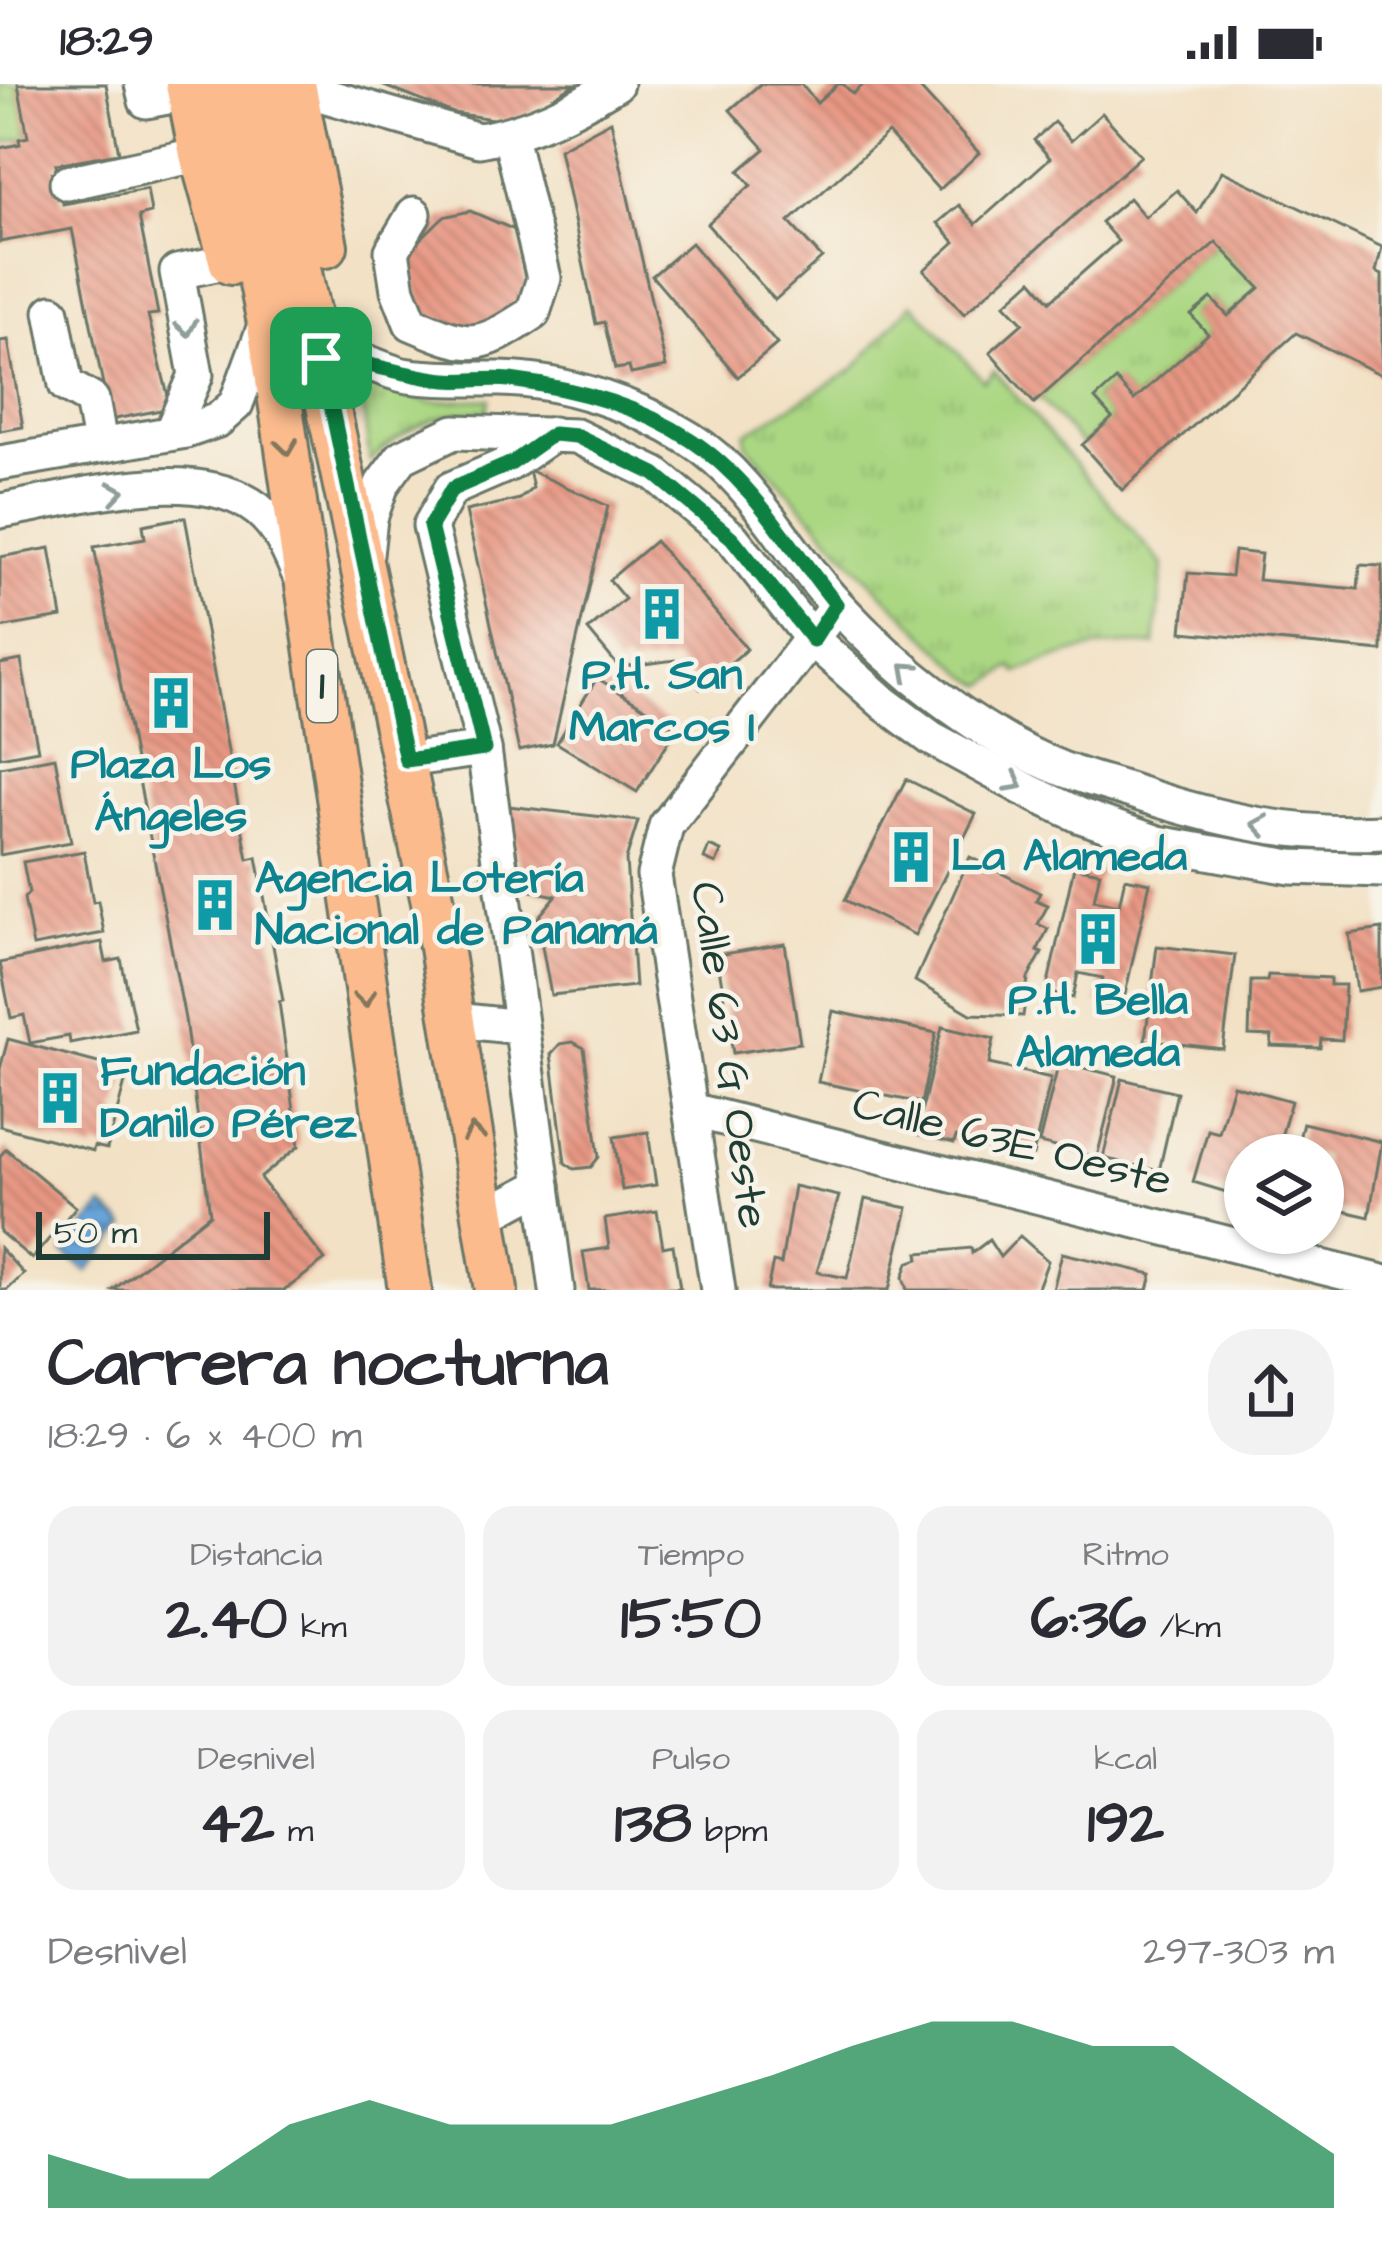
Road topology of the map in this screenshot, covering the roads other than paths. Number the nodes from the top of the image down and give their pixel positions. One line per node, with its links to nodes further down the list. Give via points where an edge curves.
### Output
1 (142, 84): 4 (street, via 146,101)
2 (616, 84): 5 (street)
3 (283, 85): 5 (street, via 479,140); 12 (main road, via 333,284 332,331)
4 (199, 87): 6 (main road); 11 (main road, 1)
5 (510, 136): 8 (street, via 544,278 533,314 494,338 459,343 411,323 392,251)
6 (201, 154): 7 (street); 9 (main road)
7 (67, 183)
8 (414, 214)
9 (230, 261): 11 (main road); 13 (street, one-way to 13, via 177,272 196,375)
10 (52, 312): 15 (street, via 66,385 92,400)
11 (268, 318): 13 (street, via 236,404 218,420); 19 (main road, 1, one-way to 19)
12 (321, 358): 18 (main road, 1); 20 (street, via 401,375 574,390 638,413 718,462)
13 (171, 434): 15 (street)
14 (553, 434): 18 (street, via 454,432 401,457 370,518); 21 (street, via 576,436 655,474 732,538); 22 (street, via 452,489 430,526)
15 (100, 443): 16 (street)
16 (0, 463)
17 (0, 511): 19 (street, one-way to 19, via 198,485 250,504 281,534)
18 (368, 580): 23 (main road, 1)
19 (309, 596): 32 (main road, 1, one-way to 32)
20 (836, 604): 21 (street, Calle 63 G Oeste); 24 (street, one-way to 20, via 1243,823 1061,769 962,714)
21 (813, 640): 25 (street, one-way to 25, via 931,738 1081,816 1237,859); 28 (street, Calle 63 G Oeste, via 666,826 654,874)
22 (484, 749): 23 (street); 27 (street)
23 (406, 760): 26 (main road, 1)
24 (1379, 832): 25 (street)
25 (1380, 870)
26 (455, 1020): 27 (street); 30 (main road, 1, one-way to 26)
27 (521, 1027): 29 (street)
28 (691, 1110): 31 (street, Calle 63E Oeste); 35 (street, Calle 63 G Oeste)
29 (543, 1186): 30 (street); 34 (street)
30 (485, 1216): 33 (main road, 1)
31 (1382, 1282)
32 (410, 1290)
33 (496, 1290)
34 (557, 1290)
35 (718, 1290)

